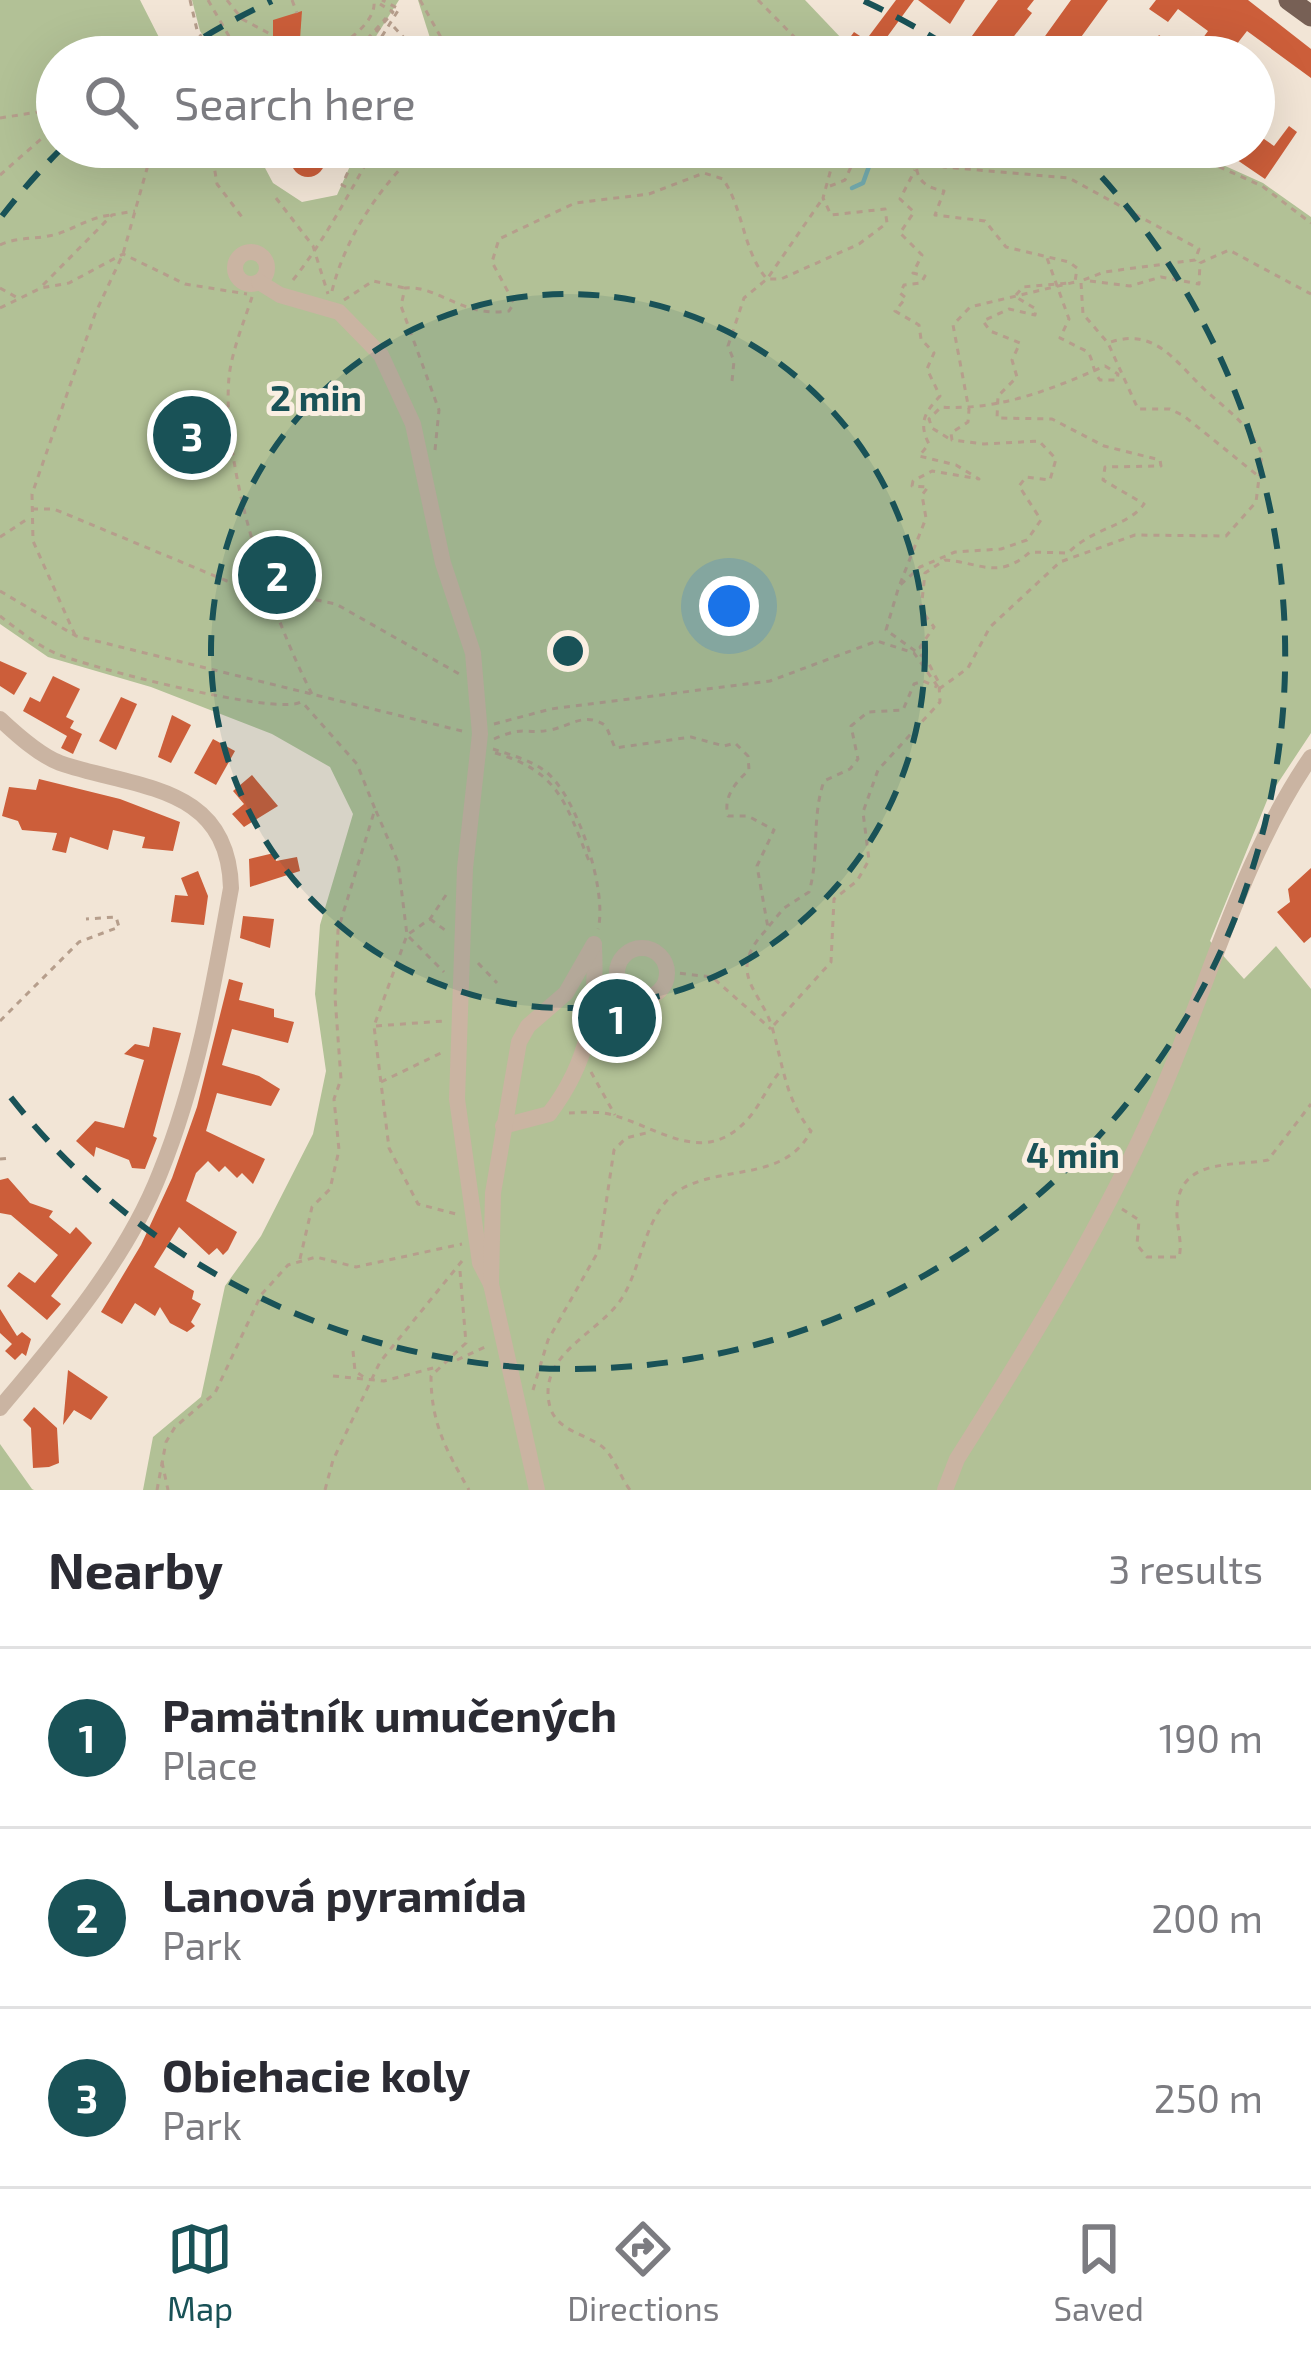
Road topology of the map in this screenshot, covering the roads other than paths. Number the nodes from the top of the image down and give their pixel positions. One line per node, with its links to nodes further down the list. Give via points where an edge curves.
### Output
1 (1289, 0): 2 (main road)
2 (1311, 16)
3 (256, 288): 9 (street, via 333,310 372,341 399,386 480,686 483,744 465,885 457,1100)
4 (0, 718): 10 (street, via 56,761 177,794 213,826 230,861 230,888 201,1048 159,1176 102,1278)
5 (1311, 757): 12 (street, via 1281,801 1109,1204)
6 (618, 980): 6 (street, via 620,961 637,949 658,953 668,972 660,992 647,998 632,996); 7 (street)
7 (593, 1000): 8 (street, via 584,1060 549,1114); 8 (street, via 594,944 566,993 519,1042)
8 (503, 1126): 9 (street)
9 (491, 1284): 11 (street)
10 (0, 1408)
11 (537, 1490)
12 (944, 1490)

